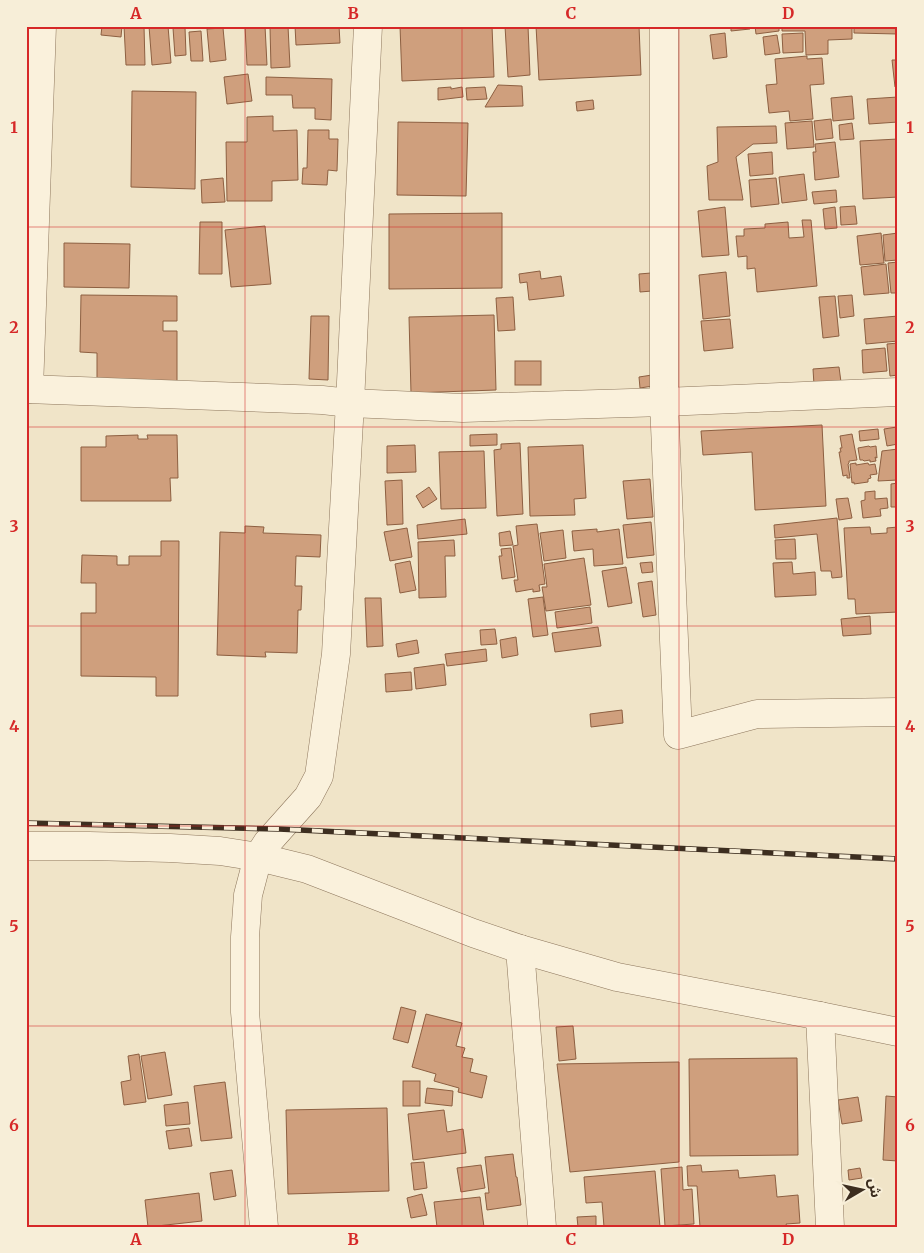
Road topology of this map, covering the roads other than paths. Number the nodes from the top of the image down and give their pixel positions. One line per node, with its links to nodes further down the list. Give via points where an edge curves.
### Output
1 (42, 26): 4 (street)
2 (368, 26): 7 (street)
3 (664, 26): 6 (street)
4 (28, 389): 7 (street)
5 (898, 392): 6 (street)
6 (664, 402): 7 (street, via 463,408); 8 (street, via 678,735 757,714)
7 (350, 403): 10 (street, via 336,654 319,776 308,797 266,843)
8 (898, 712)
9 (26, 846): 10 (street, via 170,848)
10 (258, 857): 11 (street, via 307,869); 14 (street, via 248,894 245,1012)
11 (520, 949): 12 (street, via 616,977); 15 (street)
12 (820, 1016): 13 (street); 16 (street)
13 (898, 1032)
14 (264, 1227)
15 (542, 1227)
16 (830, 1227)

